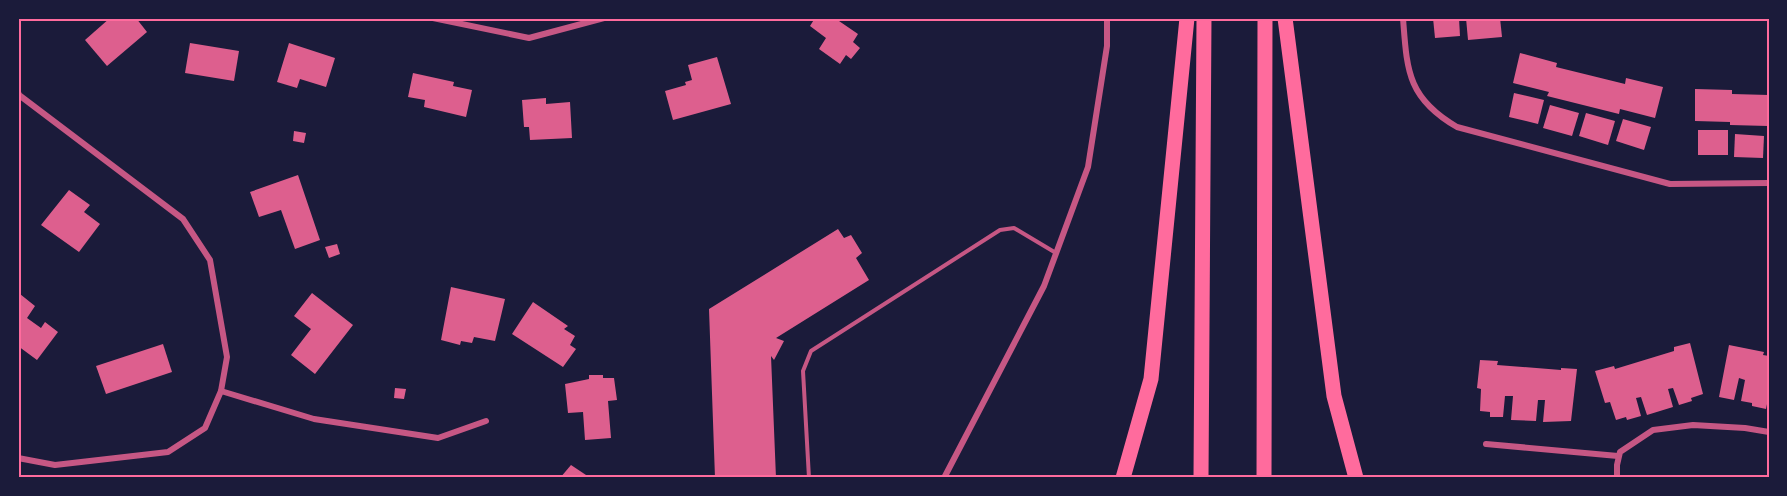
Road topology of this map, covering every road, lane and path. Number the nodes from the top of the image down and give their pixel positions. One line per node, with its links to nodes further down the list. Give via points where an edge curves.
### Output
1 (433, 18): 2 (street, via 529,38)
2 (604, 18)
3 (1107, 18): 11 (street, via 1107,46 1088,167)
4 (1186, 18): 20 (highway, via 1151,379)
5 (1204, 18): 21 (highway)
6 (1265, 18): 22 (highway)
7 (1285, 18): 23 (highway, via 1334,396)
8 (1403, 18): 10 (street, via 1407,62 1416,89 1433,111 1457,127 1670,184)
9 (18, 92): 12 (street, via 183,219 210,260 227,357)
10 (1769, 183)
11 (1056, 253): 18 (lane, via 1014,228 1000,230 811,351 803,371); 19 (street, via 1044,286)
12 (221, 391): 13 (street, via 314,418 438,438); 17 (street, via 205,428 168,452 55,465)
13 (486, 421)
14 (1769, 432): 16 (street, via 1693,425 1653,430)
15 (1486, 444): 16 (street)
16 (1618, 456): 24 (street)
17 (18, 458)
18 (810, 478)
19 (944, 478)
20 (1123, 478)
21 (1201, 478)
22 (1264, 478)
23 (1356, 478)
24 (1617, 478)

